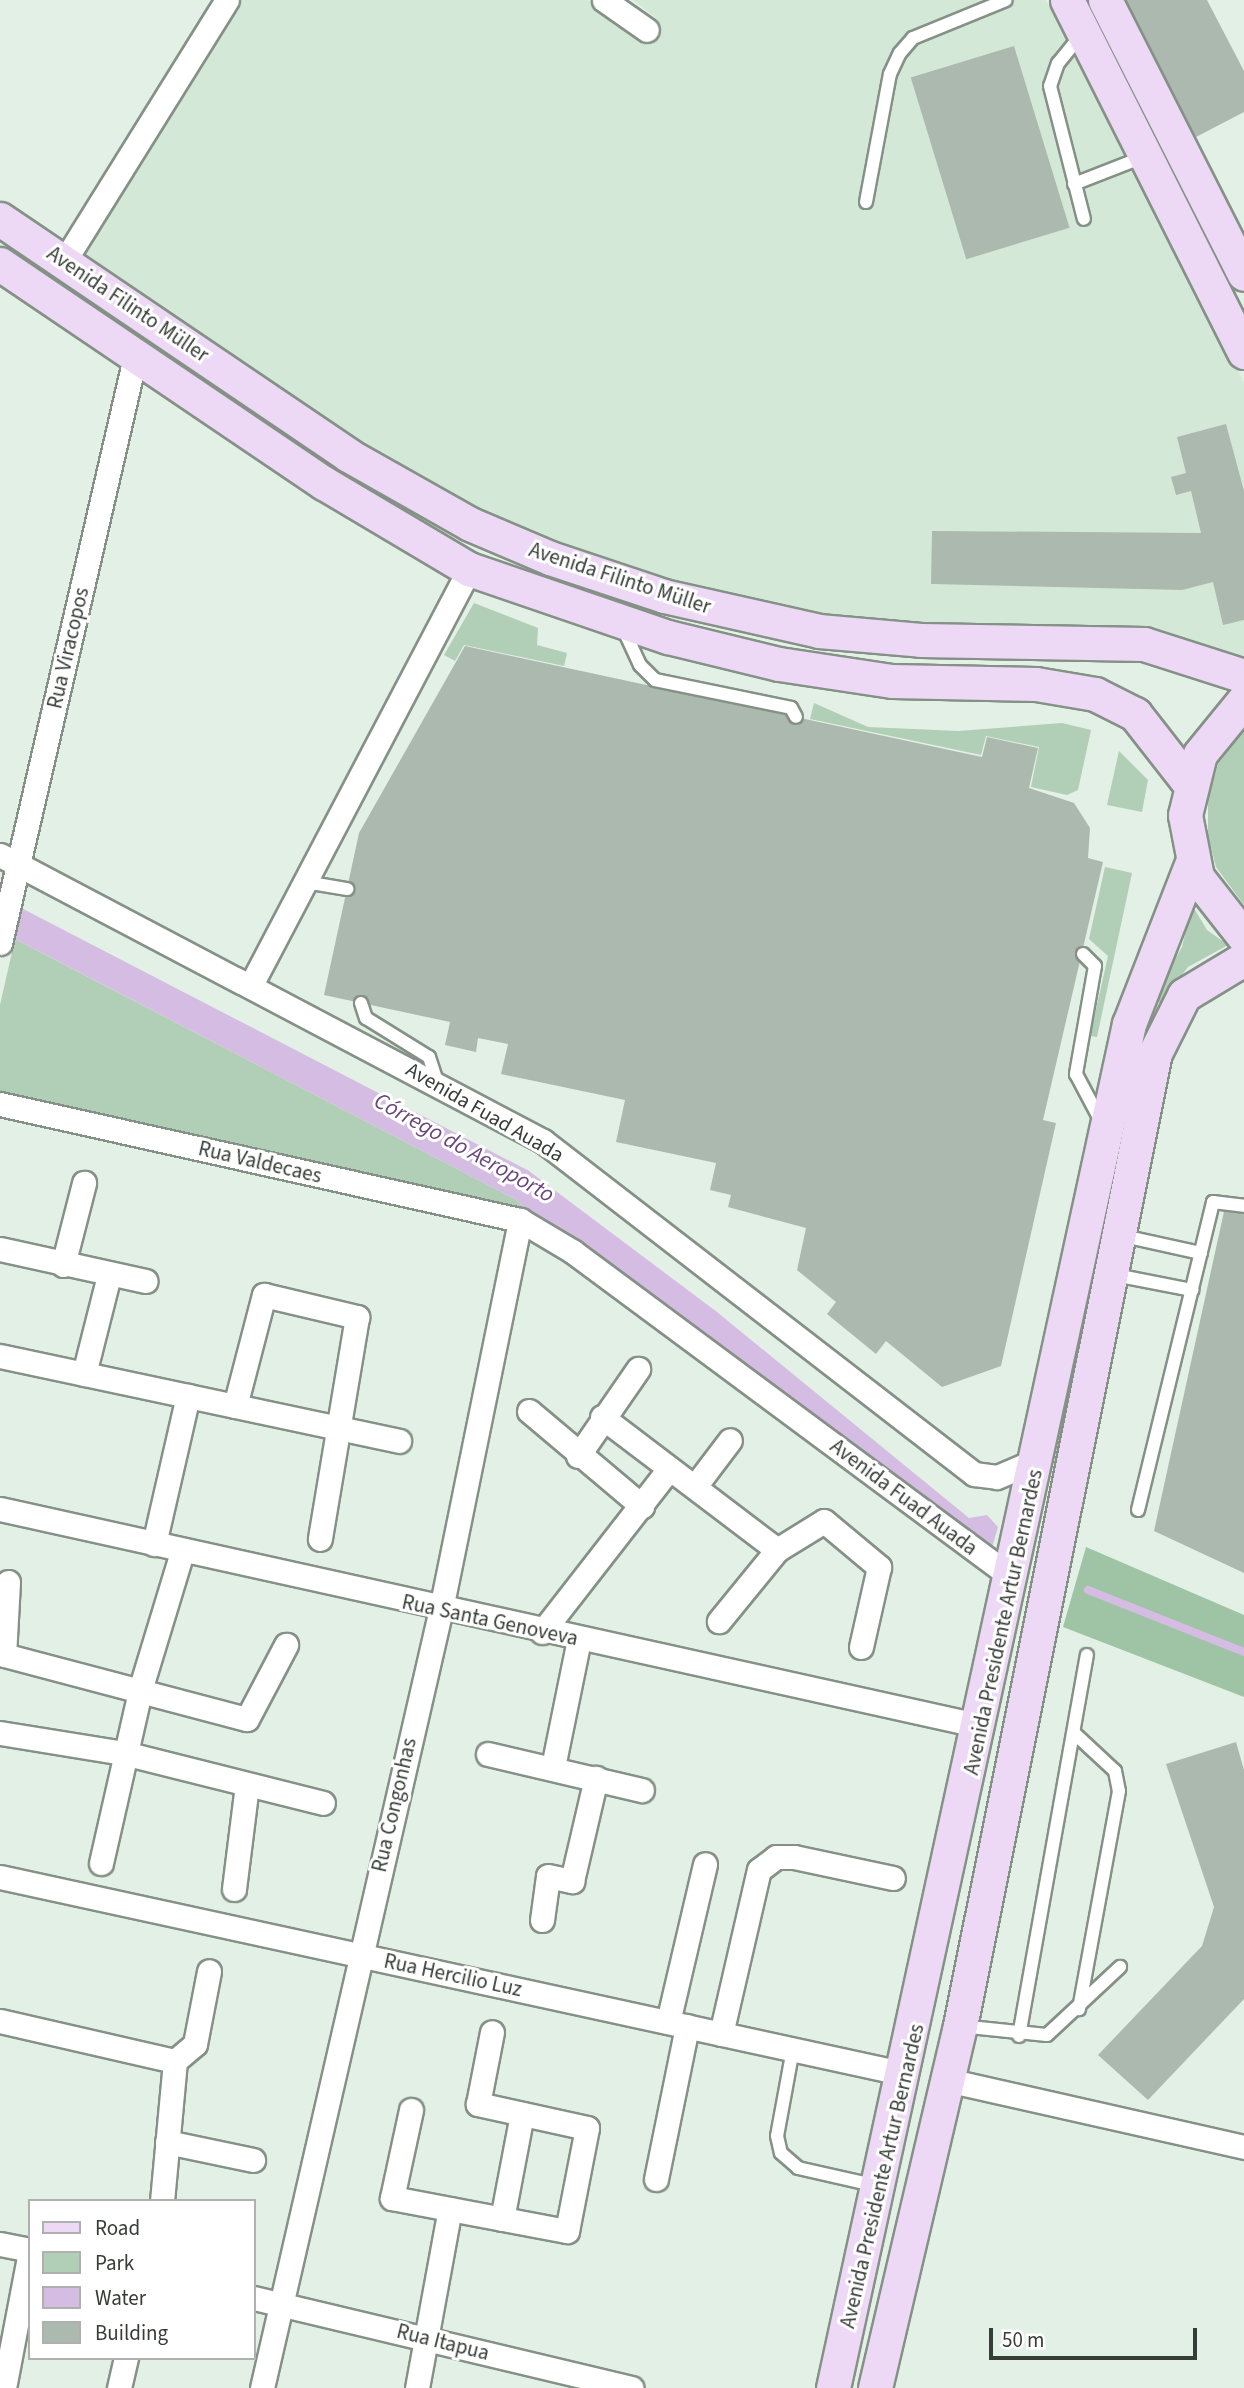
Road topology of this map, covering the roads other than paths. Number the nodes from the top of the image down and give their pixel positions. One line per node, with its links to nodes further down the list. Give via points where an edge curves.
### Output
1 (227, 0): 13 (street)
2 (604, 0): 6 (street)
3 (1006, 0): 10 (lane, via 913,38 900,53 890,74)
4 (1067, 0): 7 (main road)
5 (1105, 0): 15 (main road)
6 (647, 30)
7 (1083, 32): 8 (main road); 9 (lane, via 1058,62 1050,86)
8 (1146, 156): 9 (lane); 16 (main road)
9 (1074, 184): 12 (lane)
10 (866, 202)
11 (0, 219): 13 (main road, Avenida Filinto Müller)
12 (1084, 219)
13 (65, 260): 20 (main road, Avenida Filinto Müller, via 348,455 470,524 561,562 715,609 819,631 921,640 1144,644)
14 (0, 264): 17 (main road, Avenida Filinto Müller)
15 (1244, 274)
16 (1244, 352)
17 (136, 353): 18 (main road, Avenida Filinto Müller, via 324,483); 24 (street, Rua Viracopos)
18 (470, 569): 19 (main road, Avenida Filinto Müller); 26 (street)
19 (621, 622): 22 (lane, via 639,665 655,680 791,708); 23 (main road, Avenida Filinto Müller, via 724,653 837,674 1056,686 1095,694 1135,714)
20 (1244, 676)
21 (1244, 700): 23 (main road, via 1207,740)
22 (796, 717)
23 (1189, 783): 25 (main road, via 1185,831)
24 (9, 859): 29 (street, Rua Viracopos, via 11,893); 32 (street, Avenida Fuad Auada)
25 (1192, 862): 28 (main road, via 1213,905); 36 (main road, Avenida Presidente Artur Bernardes, via 1132,1015)
26 (305, 882): 27 (lane); 32 (street)
27 (347, 889)
28 (1244, 937)
29 (0, 941)
30 (1083, 954): 36 (lane, via 1095,966 1076,1074 1087,1105)
31 (1244, 959): 40 (main road, Avenida Presidente Artur Bernardes, via 1184,995 1162,1033)
32 (252, 983): 34 (street, Avenida Fuad Auada)
33 (361, 1003): 34 (lane, via 366,1018 429,1057)
34 (438, 1084): 59 (street, Avenida Fuad Auada, via 543,1141 953,1462 974,1474 998,1477)
35 (0, 1104): 39 (street, Rua Valdecaes)
36 (1106, 1127): 59 (main road, Avenida Presidente Artur Bernardes)
37 (83, 1183): 43 (street)
38 (1244, 1206): 42 (lane, via 1213,1202)
39 (520, 1220): 69 (street, Avenida Fuad Auada, via 572,1251); 71 (street, Rua Congonhas)
40 (1118, 1235): 42 (lane); 44 (main road, Avenida Presidente Artur Bernardes)
41 (0, 1250): 43 (street)
42 (1201, 1252): 47 (lane)
43 (63, 1265): 45 (street)
44 (1110, 1274): 47 (lane); 101 (main road, Avenida Presidente Artur Bernardes)
45 (109, 1275): 46 (street); 50 (street)
46 (146, 1282)
47 (1192, 1290): 64 (lane)
48 (0, 1356): 50 (street)
49 (638, 1369): 54 (street)
50 (83, 1374): 51 (street)
51 (188, 1396): 52 (street); 66 (street)
52 (235, 1406): 55 (street); 55 (street, via 264,1295 357,1317)
53 (529, 1410): 58 (street)
54 (602, 1417): 58 (street); 60 (street)
55 (340, 1428): 57 (street); 65 (street)
56 (730, 1440): 61 (street)
57 (399, 1441)
58 (578, 1456): 62 (street)
59 (1037, 1460): 69 (main road, Avenida Presidente Artur Bernardes)
60 (669, 1469): 61 (street); 62 (street)
61 (696, 1485): 67 (street)
62 (642, 1506): 73 (street)
63 (0, 1509): 66 (street, Rua Santa Genoveva)
64 (1138, 1510)
65 (320, 1539)
66 (154, 1544): 68 (street, Rua Santa Genoveva)
67 (777, 1550): 72 (street); 76 (street, via 824,1521 879,1567)
68 (182, 1552): 71 (street, Rua Santa Genoveva); 78 (street)
69 (1013, 1578): 79 (main road, Avenida Presidente Artur Bernardes)
70 (8, 1582): 78 (street, via 4,1654)
71 (440, 1609): 73 (street, Rua Santa Genoveva); 95 (street, Rua Congonhas)
72 (719, 1620)
73 (542, 1632): 74 (street, Rua Santa Genoveva)
74 (579, 1639): 79 (street, Rua Santa Genoveva); 84 (street)
75 (286, 1645): 78 (street, via 247,1719)
76 (861, 1647)
77 (1087, 1655): 81 (lane)
78 (141, 1687): 82 (street)
79 (981, 1726): 107 (main road, Avenida Presidente Artur Bernardes)
80 (0, 1733): 82 (street)
81 (1074, 1733): 98 (lane, via 1115,1771 1119,1791); 104 (lane)
82 (124, 1753): 86 (street); 89 (street)
83 (488, 1754): 84 (street)
84 (553, 1767): 85 (street)
85 (596, 1778): 87 (street); 94 (street, via 572,1881 548,1876)
86 (247, 1784): 88 (street); 93 (street)
87 (642, 1790)
88 (323, 1803)
89 (101, 1863)
90 (705, 1864): 100 (street)
91 (0, 1877): 95 (street, Rua Hercilio Luz)
92 (893, 1878): 103 (street, via 794,1857 776,1857 759,1870)
93 (234, 1889)
94 (542, 1920)
95 (358, 1955): 100 (street, Rua Hercilio Luz); 123 (street, Rua Congonhas)
96 (1120, 1967): 98 (lane)
97 (209, 1971): 106 (street, via 195,2044)
98 (1079, 2009): 104 (lane, via 1047,2035)
99 (0, 2021): 106 (street)
100 (678, 2024): 103 (street, Rua Hercilio Luz); 114 (street)
101 (960, 2026): 104 (lane); 108 (main road, Avenida Presidente Artur Bernardes)
102 (492, 2032): 110 (street, via 478,2104)
103 (722, 2034): 105 (street, Rua Hercilio Luz)
104 (1019, 2036)
105 (793, 2049): 107 (street, Rua Hercilio Luz); 115 (lane, via 777,2136 781,2154 798,2168)
106 (175, 2061): 111 (street)
107 (906, 2074): 115 (main road, Avenida Presidente Artur Bernardes)
108 (947, 2080): 112 (street); 132 (main road, Avenida Presidente Artur Bernardes)
109 (411, 2110): 117 (street, via 392,2198)
110 (522, 2114): 118 (street); 118 (street, via 587,2128 566,2231)
111 (167, 2143): 113 (street); 116 (street)
112 (1244, 2147)
113 (253, 2160)
114 (656, 2179)
115 (880, 2186): 131 (main road, Avenida Presidente Artur Bernardes)
116 (162, 2199)
117 (450, 2209): 118 (street); 124 (street)
118 (502, 2219)
119 (0, 2244): 120 (street)
120 (28, 2251)
121 (28, 2262): 126 (street)
122 (256, 2298): 123 (street, Rua Itapua)
123 (281, 2303): 124 (street, Rua Itapua); 128 (street, Rua Congonhas)
124 (431, 2340): 129 (street); 130 (street, Rua Itapua)
125 (126, 2360): 127 (street)
126 (4, 2388)
127 (119, 2388)
128 (262, 2388)
129 (417, 2388)
130 (631, 2388)
131 (833, 2388)
132 (874, 2388)

